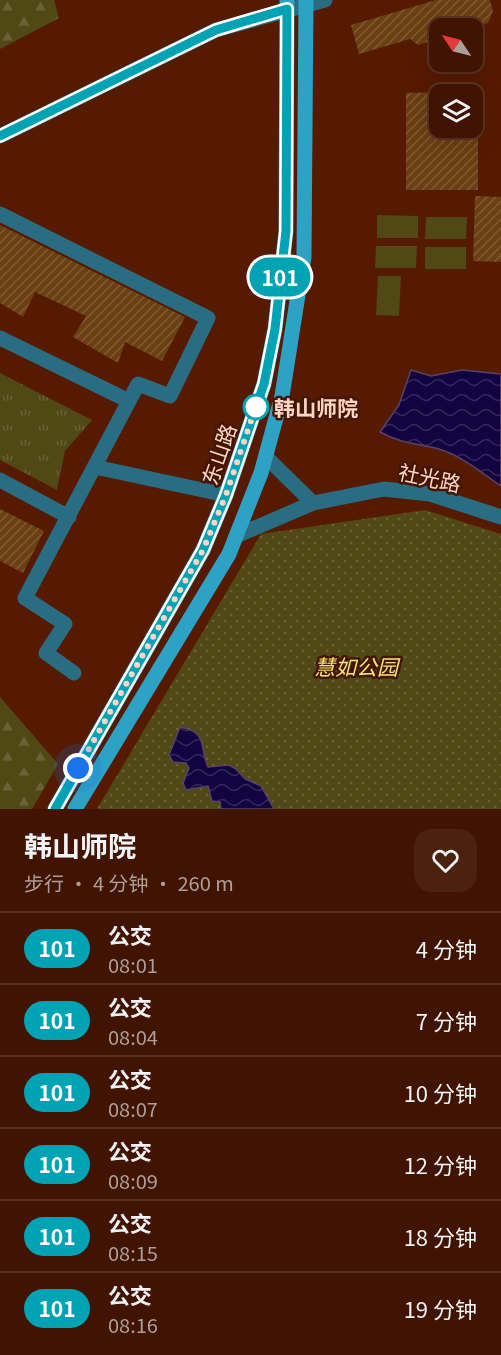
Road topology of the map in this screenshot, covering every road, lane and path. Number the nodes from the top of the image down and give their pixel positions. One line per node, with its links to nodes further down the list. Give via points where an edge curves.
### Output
1 (325, 0): 2 (street)
2 (306, 2): 3 (street); 8 (main road, via 304,257 282,396)
3 (287, 4): 4 (street, via 216,30); 11 (main road, 东山路, via 286,231 275,329 264,384)
4 (0, 136)
5 (0, 213): 7 (street, via 208,318 170,396 138,384)
6 (0, 338): 7 (street)
7 (129, 401): 9 (street)
8 (266, 457): 12 (street); 15 (main road)
9 (95, 467): 11 (street); 13 (street)
10 (0, 480): 13 (street)
11 (226, 495): 17 (main road, 东山路, via 203,550)
12 (313, 503): 14 (street, 社光路, via 384,489 430,494); 15 (street, 社光路)
13 (69, 517): 16 (street, via 25,598 65,624 46,653)
14 (501, 517)
15 (236, 536): 18 (main road, via 229,554)
16 (74, 673)
17 (55, 809)
18 (75, 809)

